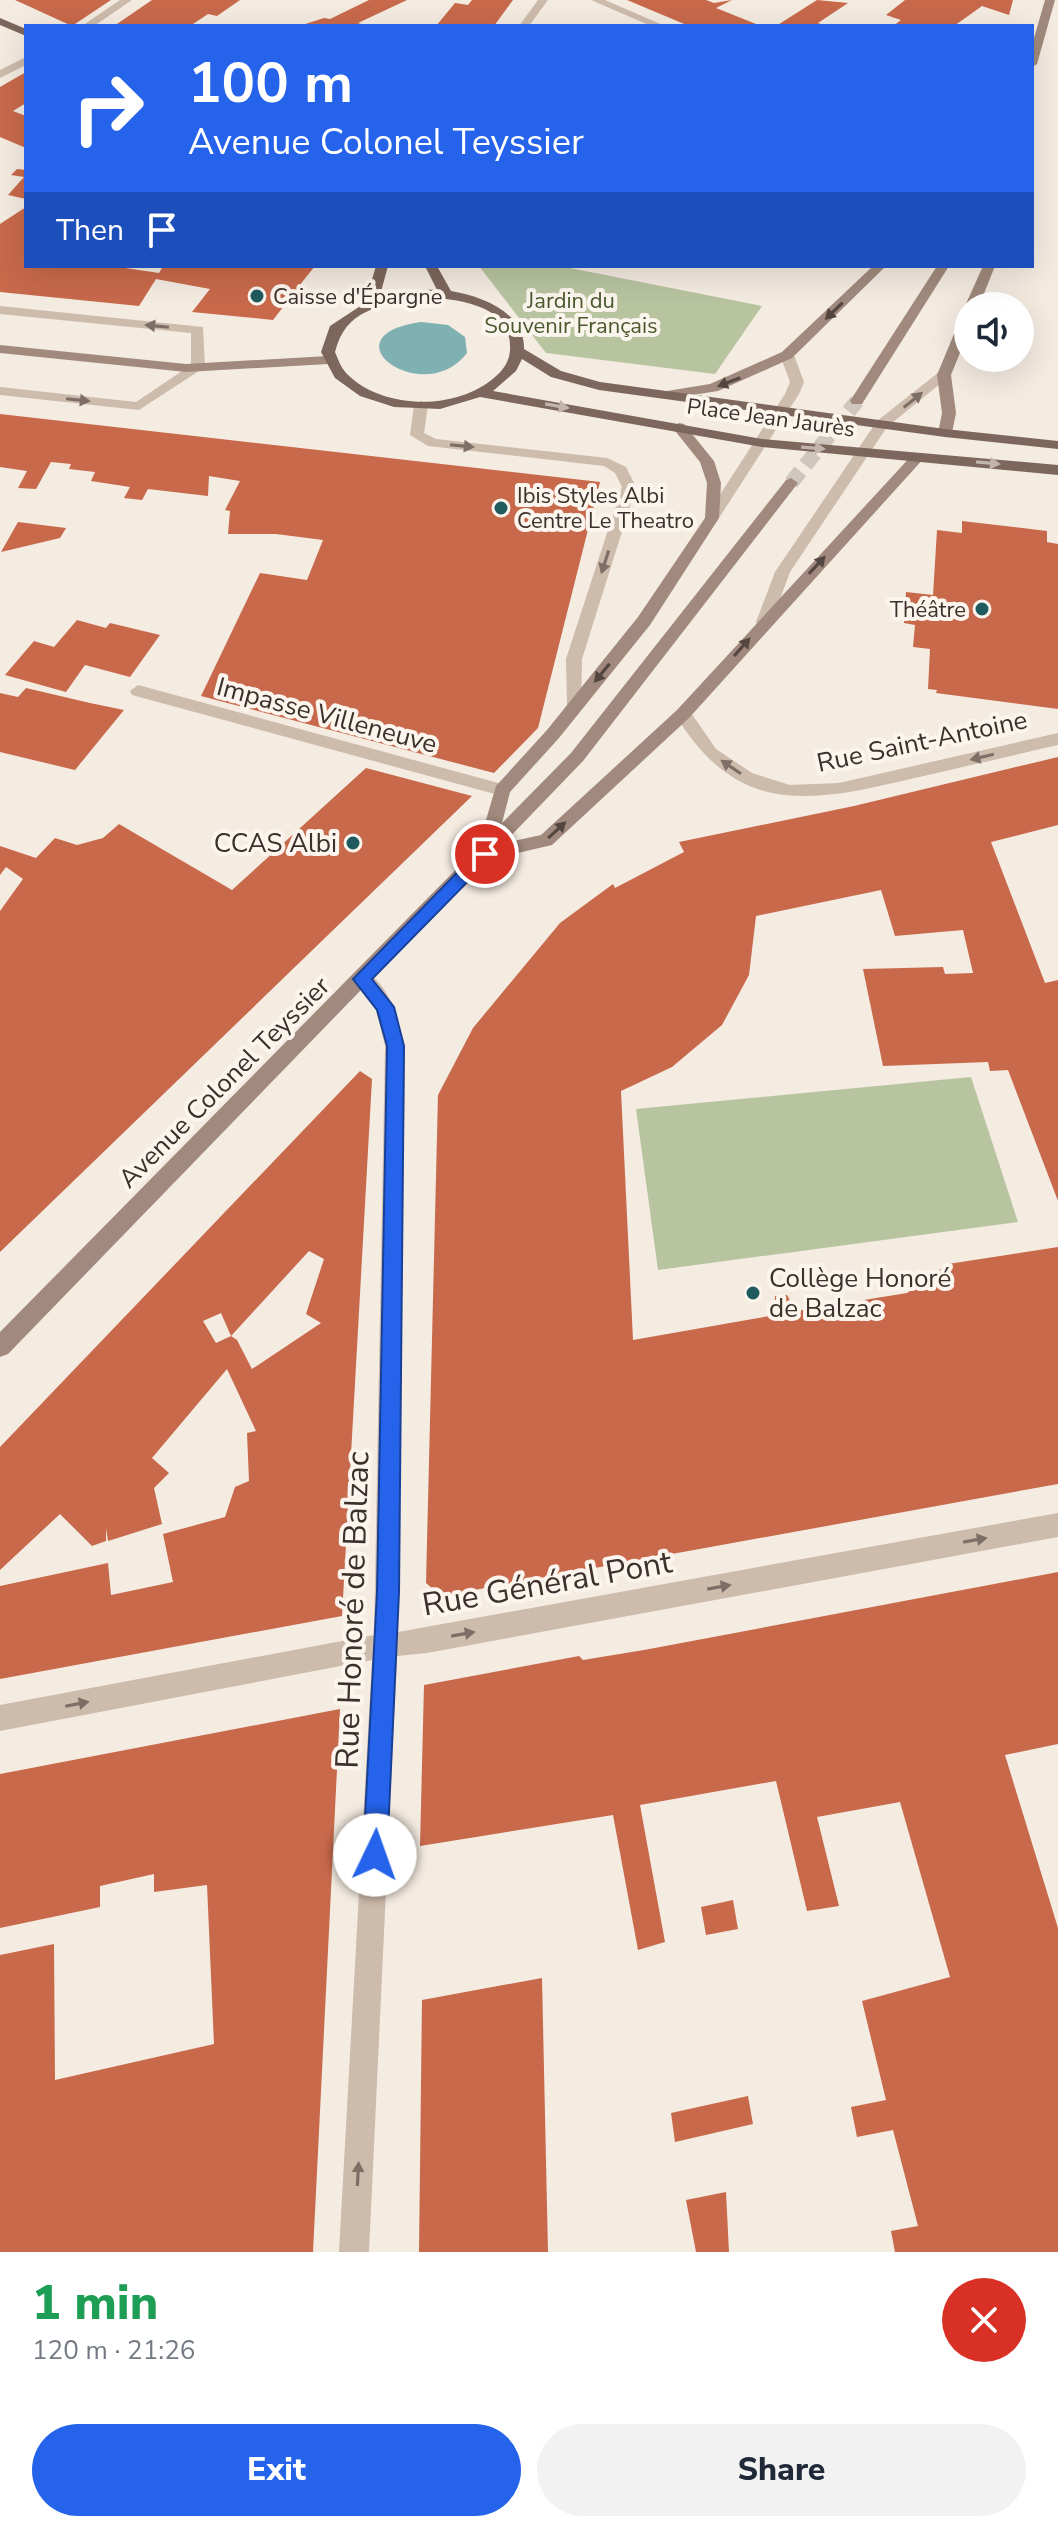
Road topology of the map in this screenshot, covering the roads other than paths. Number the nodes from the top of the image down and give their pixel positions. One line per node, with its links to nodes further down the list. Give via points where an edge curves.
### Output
1 (127, 0): 6 (street)
2 (543, 0): 7 (street)
3 (596, 0): 8 (street)
4 (1050, 0): 10 (main road)
5 (0, 21): 9 (main road)
6 (90, 24)
7 (525, 24)
8 (655, 24)
9 (24, 32)
10 (1034, 57)
11 (24, 61): 12 (street)
12 (0, 75)
13 (381, 268): 20 (main road)
14 (432, 268): 19 (main road)
15 (878, 268): 25 (main road, one-way to 25)
16 (942, 268): 32 (main road)
17 (988, 268): 18 (main road)
18 (978, 292)
19 (446, 294): 20 (main road, via 415,293); 23 (main road, via 471,299 508,320)
20 (371, 303): 26 (main road, via 339,323 328,341)
21 (0, 310): 27 (street, one-way to 21, via 198,330)
22 (0, 349): 27 (main road)
23 (518, 351): 30 (main road, Place Jean Jaurès, via 514,366); 31 (main road, Place Jean Jaurès, via 556,374)
24 (954, 351): 28 (main road)
25 (787, 355): 31 (main road, one-way to 31, via 713,388); 34 (street, via 797,382)
26 (328, 360): 27 (main road); 33 (main road, Place Jean Jaurès, via 338,378 359,392)
27 (198, 367): 29 (street, one-way to 27, via 139,406)
28 (944, 375): 35 (street, one-way to 28); 37 (main road, via 949,413)
29 (0, 391)
30 (480, 393): 33 (main road, Place Jean Jaurès); 36 (main road, Place Jean Jaurès, one-way to 36)
31 (667, 395): 34 (main road, Place Jean Jaurès)
32 (857, 401)
33 (421, 405): 47 (street, one-way to 47, via 417,435 433,443 607,462 621,470 629,487 574,659)
34 (783, 410): 35 (main road, Place Jean Jaurès); 38 (street)
35 (882, 424): 37 (main road, Place Jean Jaurès); 40 (street)
36 (679, 427): 38 (main road, Place Jean Jaurès); 44 (main road, via 707,461 714,483)
37 (945, 433): 39 (main road, Place Jean Jaurès)
38 (762, 443): 40 (main road, Place Jean Jaurès, one-way to 40); 44 (street)
39 (1058, 445)
40 (864, 452): 41 (main road, Place Jean Jaurès); 45 (street, via 783,572)
41 (918, 457): 42 (main road, Place Jean Jaurès, one-way to 42); 45 (main road, one-way to 41)
42 (1058, 470)
43 (791, 483): 51 (main road, Avenue Colonel Teyssier, via 577,757)
44 (712, 518): 47 (main road, one-way to 47, via 644,621)
45 (764, 622): 48 (main road, one-way to 45)
46 (138, 691): 50 (street, Impasse Villeneuve)
47 (575, 706): 50 (main road)
48 (683, 714): 49 (street, Rue Saint-Antoine, one-way to 48, via 839,789 790,791 746,777 710,753); 51 (main road, one-way to 48, via 546,840)
49 (1058, 739)
50 (502, 790): 51 (main road)
51 (485, 854): 52 (main road, Avenue Colonel Teyssier)
52 (362, 979): 53 (main road, Avenue Colonel Teyssier); 55 (street, Rue Honoré de Balzac, via 385,1007 395,1046)
53 (0, 1347)
54 (1058, 1525): 55 (street, Rue Général Pont, one-way to 54)
55 (386, 1645): 56 (street, Rue Général Pont, one-way to 55); 57 (street, Rue Honoré de Balzac, one-way to 55)
56 (0, 1718)
57 (354, 2252)

